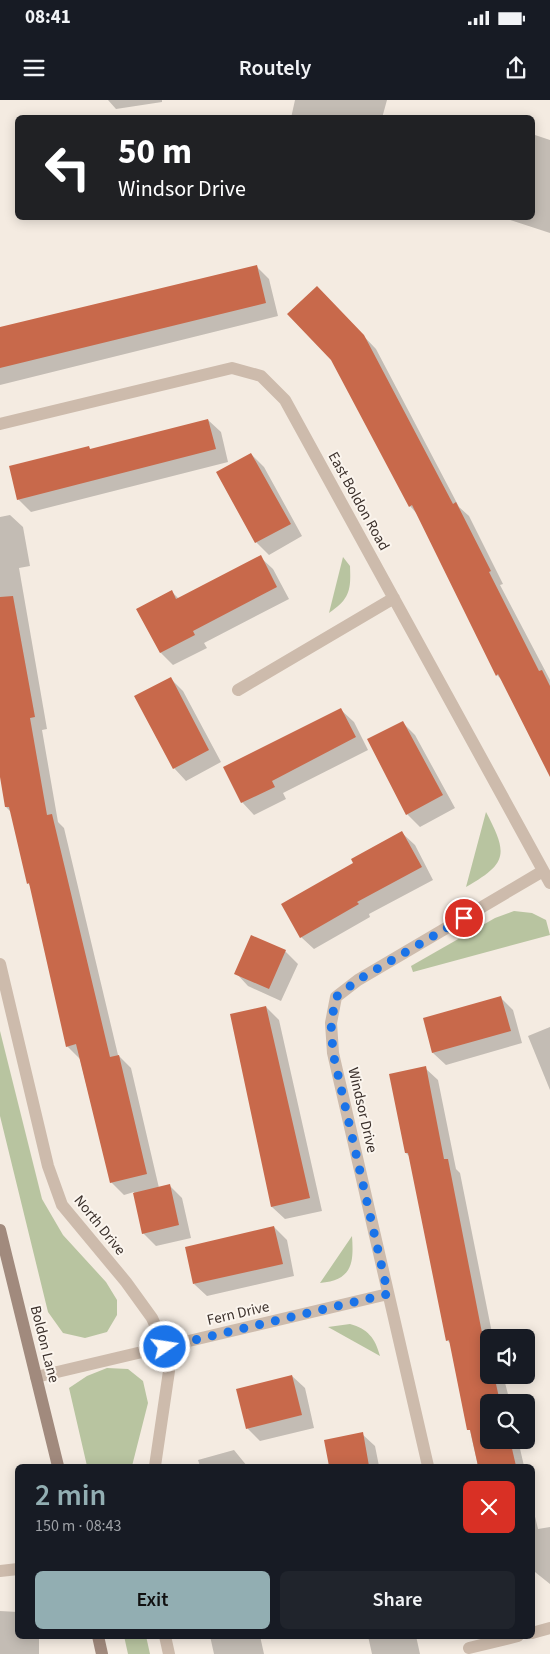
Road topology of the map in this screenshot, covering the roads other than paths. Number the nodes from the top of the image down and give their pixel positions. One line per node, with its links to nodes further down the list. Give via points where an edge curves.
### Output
1 (0, 424): 2 (street, East Boldon Road, via 232,368 261,376 285,400)
2 (394, 598): 3 (street); 4 (street, East Boldon Road)
3 (238, 690)
4 (543, 871): 5 (street, East Boldon Road); 8 (street, Windsor Drive, via 358,980 336,997 331,1023 333,1053)
5 (550, 884)
6 (0, 964): 9 (street, North Drive, via 48,1166 62,1205 147,1310)
7 (0, 1230): 10 (street, Boldon Lane)
8 (388, 1294): 9 (street, Fern Drive); 13 (street, Windsor Drive)
9 (165, 1347): 10 (street, Fern Drive); 12 (street, North Drive, via 170,1371)
10 (36, 1377): 11 (street, Boldon Lane)
11 (58, 1464)
12 (156, 1464)
13 (428, 1464)
14 (15, 1569): 15 (street)
15 (0, 1571)
16 (550, 1628): 17 (street)
17 (535, 1632)
18 (99, 1639): 22 (street)
19 (166, 1639): 23 (street)
20 (503, 1639): 21 (street)
21 (469, 1646)
22 (102, 1654)
23 (169, 1654)

